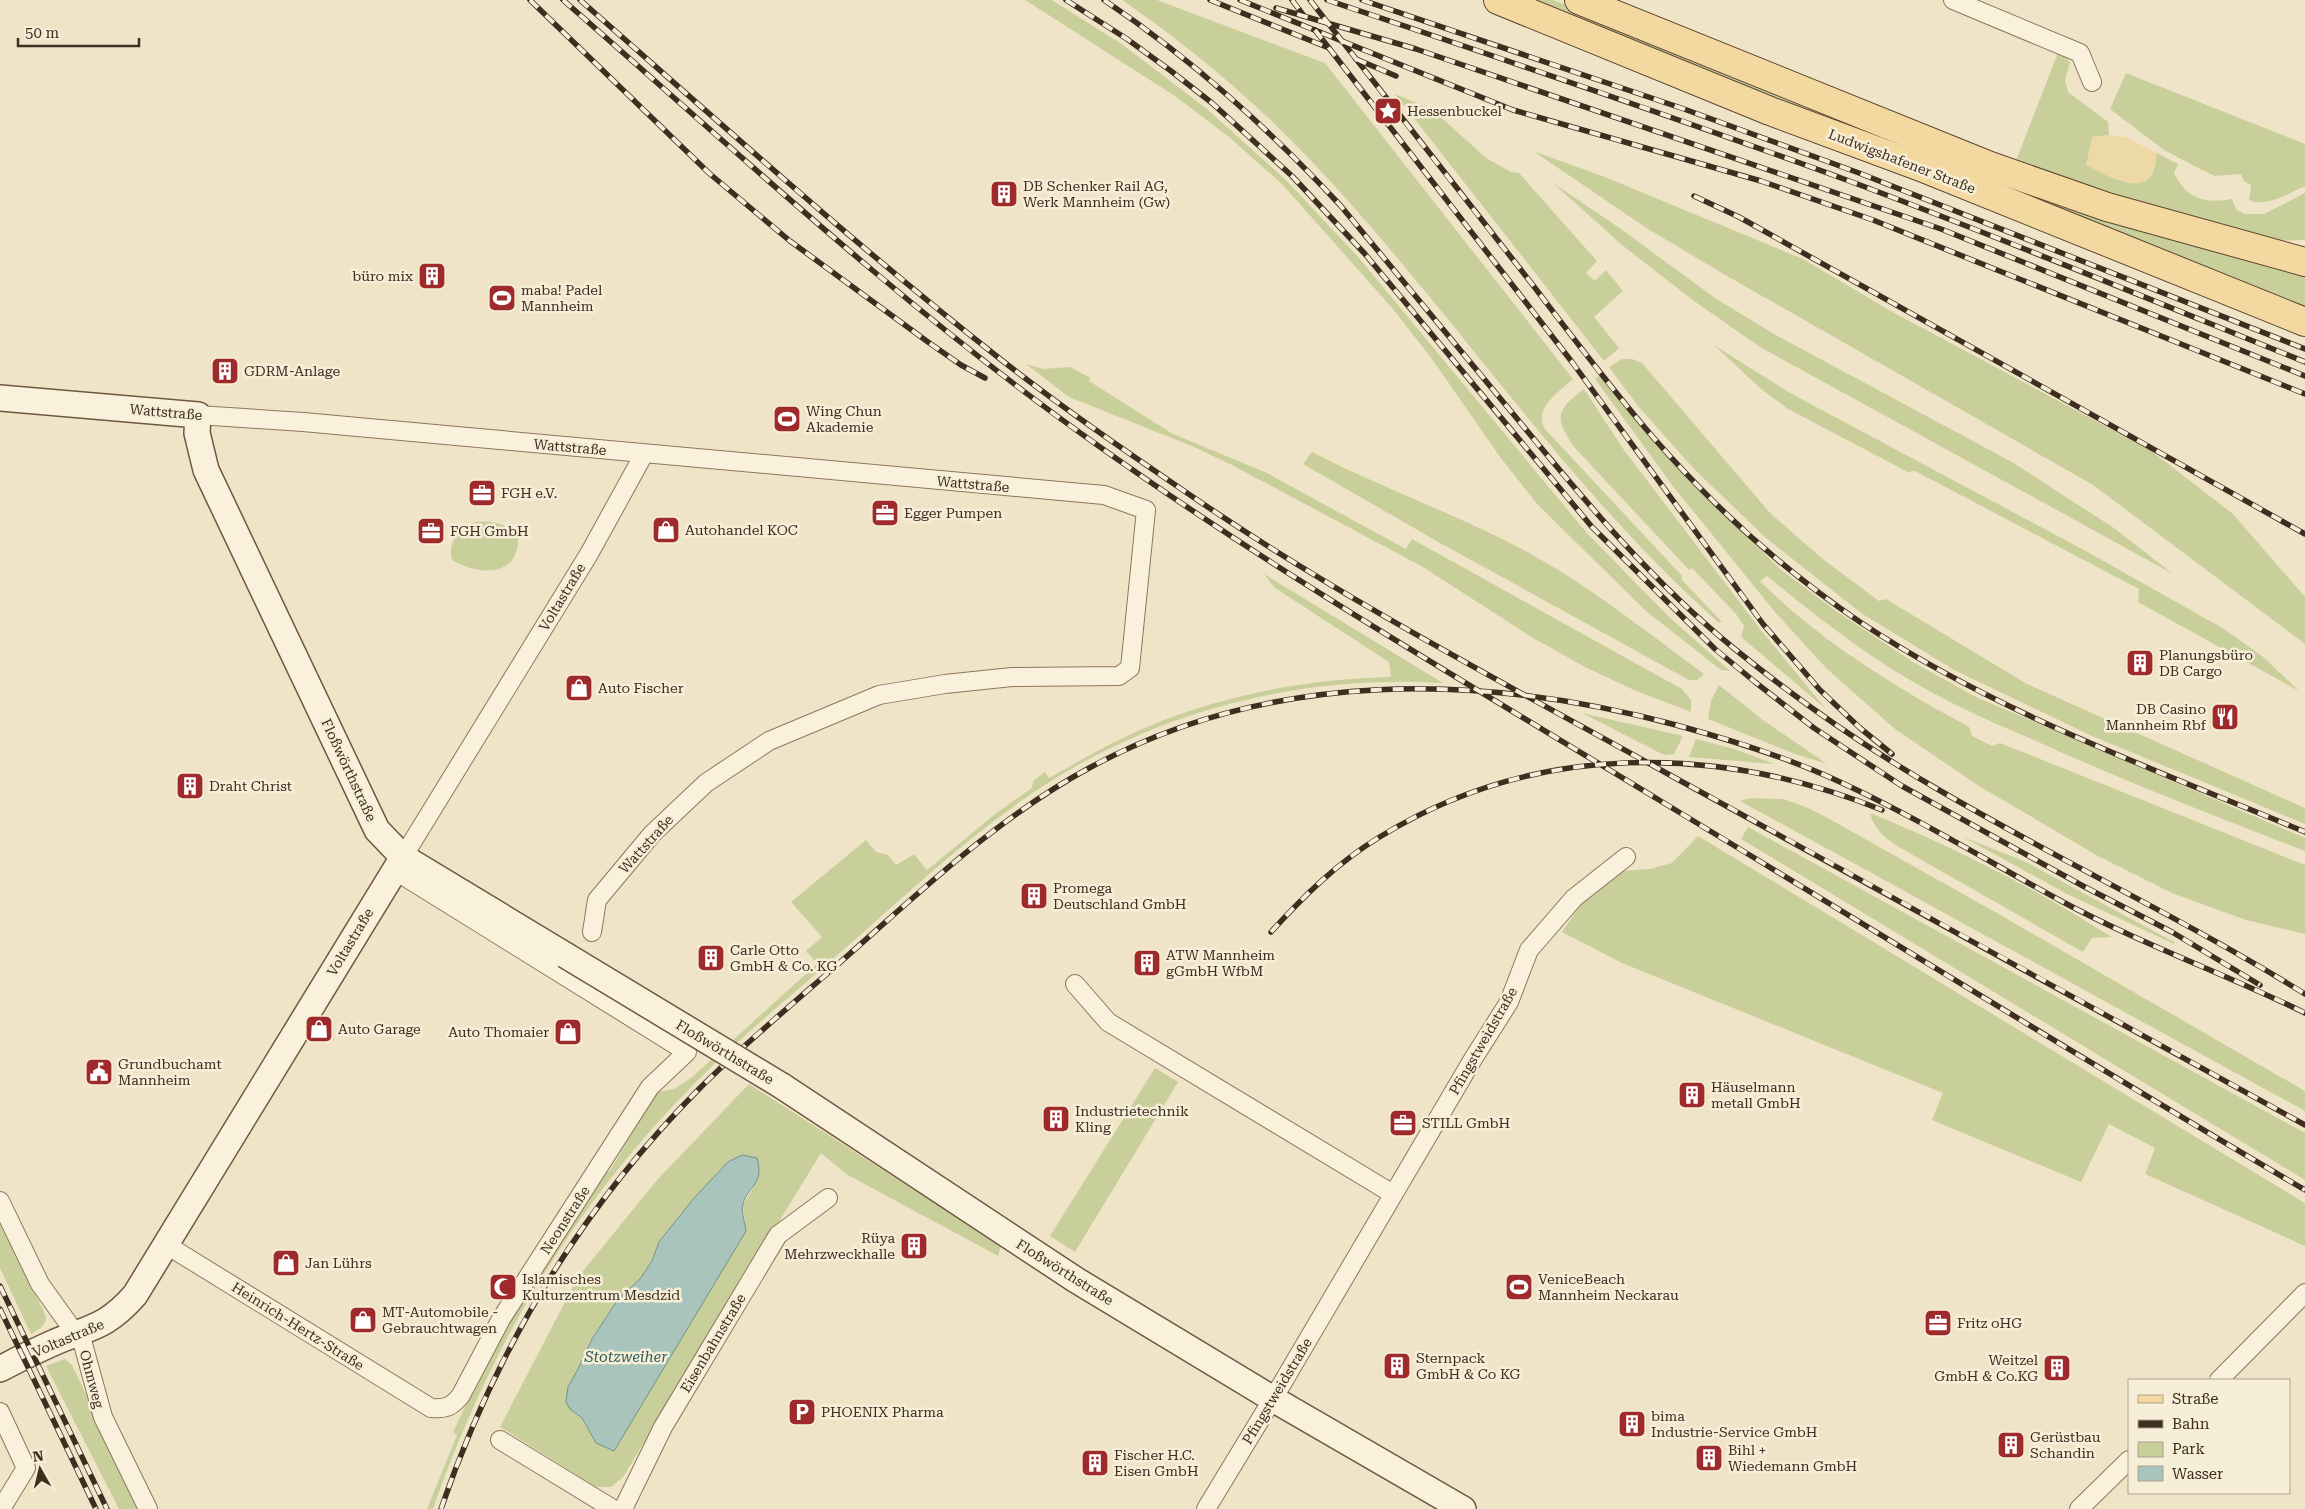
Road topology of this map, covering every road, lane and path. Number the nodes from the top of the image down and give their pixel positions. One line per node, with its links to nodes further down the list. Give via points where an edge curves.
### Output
1 (1498, 0): 8 (main road, Ludwigshafener Straße)
2 (1580, 0): 6 (main road, Ludwigshafener Straße, via 1990,166 2107,207)
3 (1953, 0): 4 (street, via 2080,53)
4 (2092, 82)
5 (2305, 247): 6 (main road)
6 (2275, 254): 7 (main road, Ludwigshafener Straße)
7 (2305, 262)
8 (2305, 322)
9 (0, 398): 10 (main road, Wattstraße)
10 (198, 415): 11 (street, Wattstraße); 13 (main road, Floßwörthstraße, via 196,433 206,470 376,830)
11 (644, 454): 13 (street, Voltastraße, via 589,554); 14 (street, Wattstraße, via 1104,495 1146,510 1130,668 1119,676 1012,677 879,695 769,741 706,783 652,834 597,900)
12 (1626, 857): 18 (street, Pfingstweidstraße, via 1574,898 1530,950 1509,1002)
13 (398, 864): 15 (main road, Floßwörthstraße); 21 (main road, Voltastraße)
14 (592, 932)
15 (564, 965): 17 (street, Floßwörthstraße); 26 (main road, Floßwörthstraße, bridge, via 782,1086 1076,1280)
16 (1075, 984): 18 (street, via 1108,1022)
17 (687, 1052): 27 (street, Neonstraße, via 650,1087 501,1319 461,1395 446,1409)
18 (1393, 1194): 26 (street, Pfingstweidstraße)
19 (828, 1198): 34 (street, Eisenbahnstraße, via 778,1235 663,1427)
20 (0, 1201): 23 (street, Ohmweg, via 40,1284)
21 (165, 1244): 23 (main road, Voltastraße, via 135,1295 120,1312 108,1321); 27 (street, Heinrich-Hertz-Straße)
22 (2305, 1293): 25 (street)
23 (77, 1334): 24 (main road, Voltastraße); 32 (street, Ohmweg, via 83,1344 103,1417)
24 (0, 1369)
25 (2220, 1379)
26 (1273, 1399): 35 (street, Pfingstweidstraße); 36 (main road, Floßwörthstraße)
27 (432, 1408)
28 (0, 1412): 31 (street, via 26,1468)
29 (500, 1440): 33 (street)
30 (2128, 1461): 37 (street)
31 (0, 1509)
32 (148, 1509)
33 (613, 1509)
34 (623, 1509)
35 (1206, 1509)
36 (1463, 1509)
37 (2079, 1509)

